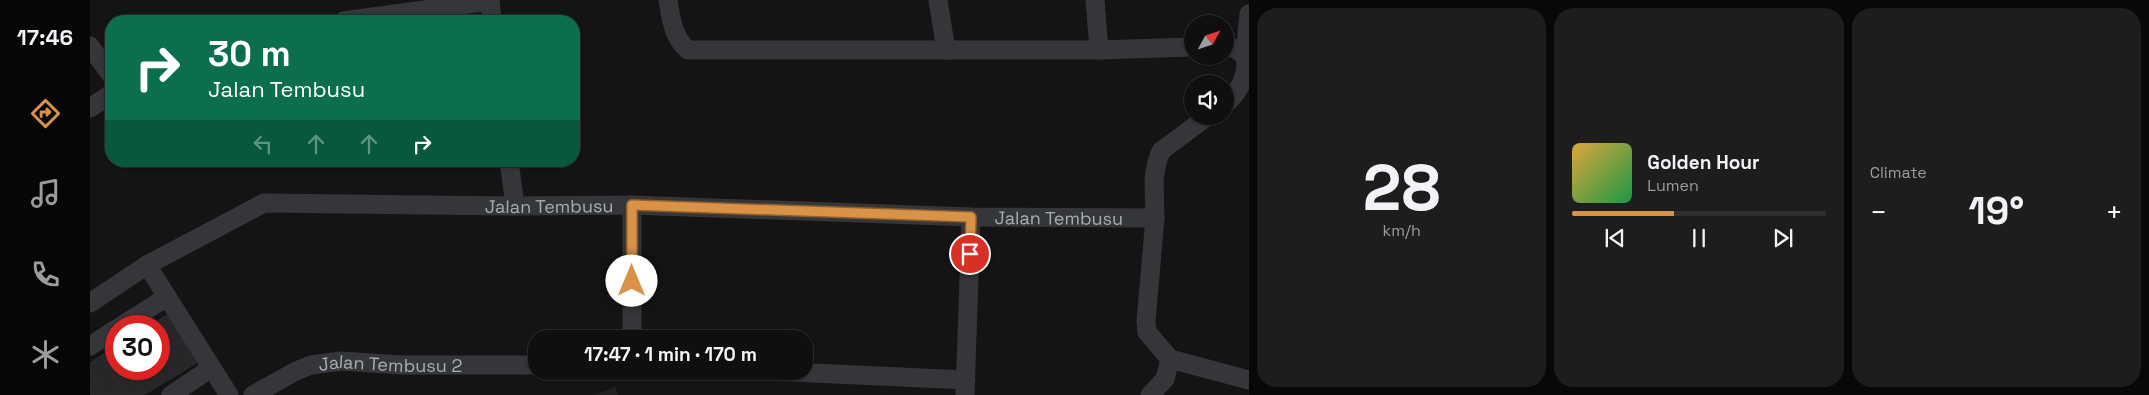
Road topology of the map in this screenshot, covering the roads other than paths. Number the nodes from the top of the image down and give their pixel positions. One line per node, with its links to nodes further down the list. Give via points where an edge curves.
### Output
1 (668, 0): 11 (street, via 676,36 688,50)
2 (938, 0): 11 (street)
3 (1095, 0): 12 (street)
4 (490, 1): 6 (street); 7 (street)
5 (1249, 14): 13 (street)
6 (387, 15)
7 (491, 15)
8 (90, 46): 14 (street)
9 (1184, 47): 12 (street)
10 (1234, 48): 13 (street)
11 (946, 50): 12 (street)
12 (1099, 50)
13 (1246, 56): 15 (street, via 1240,87)
14 (105, 67)
15 (1234, 94)
16 (105, 98): 17 (street)
17 (90, 108)
18 (1195, 125): 23 (street, via 1160,150 1154,179)
19 (510, 167): 21 (street)
20 (632, 205): 21 (street, Jalan Tembusu); 22 (street, Jalan Tembusu); 28 (street)
21 (515, 206): 24 (street, Jalan Tembusu, via 264,203)
22 (971, 217): 23 (street, Jalan Tembusu); 36 (street)
23 (1155, 218): 31 (street, via 1147,332)
24 (147, 265): 25 (street); 26 (street, Jalan Tembusu)
25 (168, 297): 27 (street); 33 (street)
26 (90, 303)
27 (139, 315)
28 (632, 330)
29 (105, 336): 30 (street)
30 (90, 346)
31 (1170, 359): 35 (street); 40 (street, via 1165,379)
32 (528, 365): 39 (street, Jalan Tembusu 2, via 402,365 341,361 311,365)
33 (211, 368): 37 (street); 38 (street)
34 (813, 375): 36 (street)
35 (1249, 380)
36 (965, 388)
37 (171, 395)
38 (229, 395)
39 (252, 395)
40 (1150, 395)

